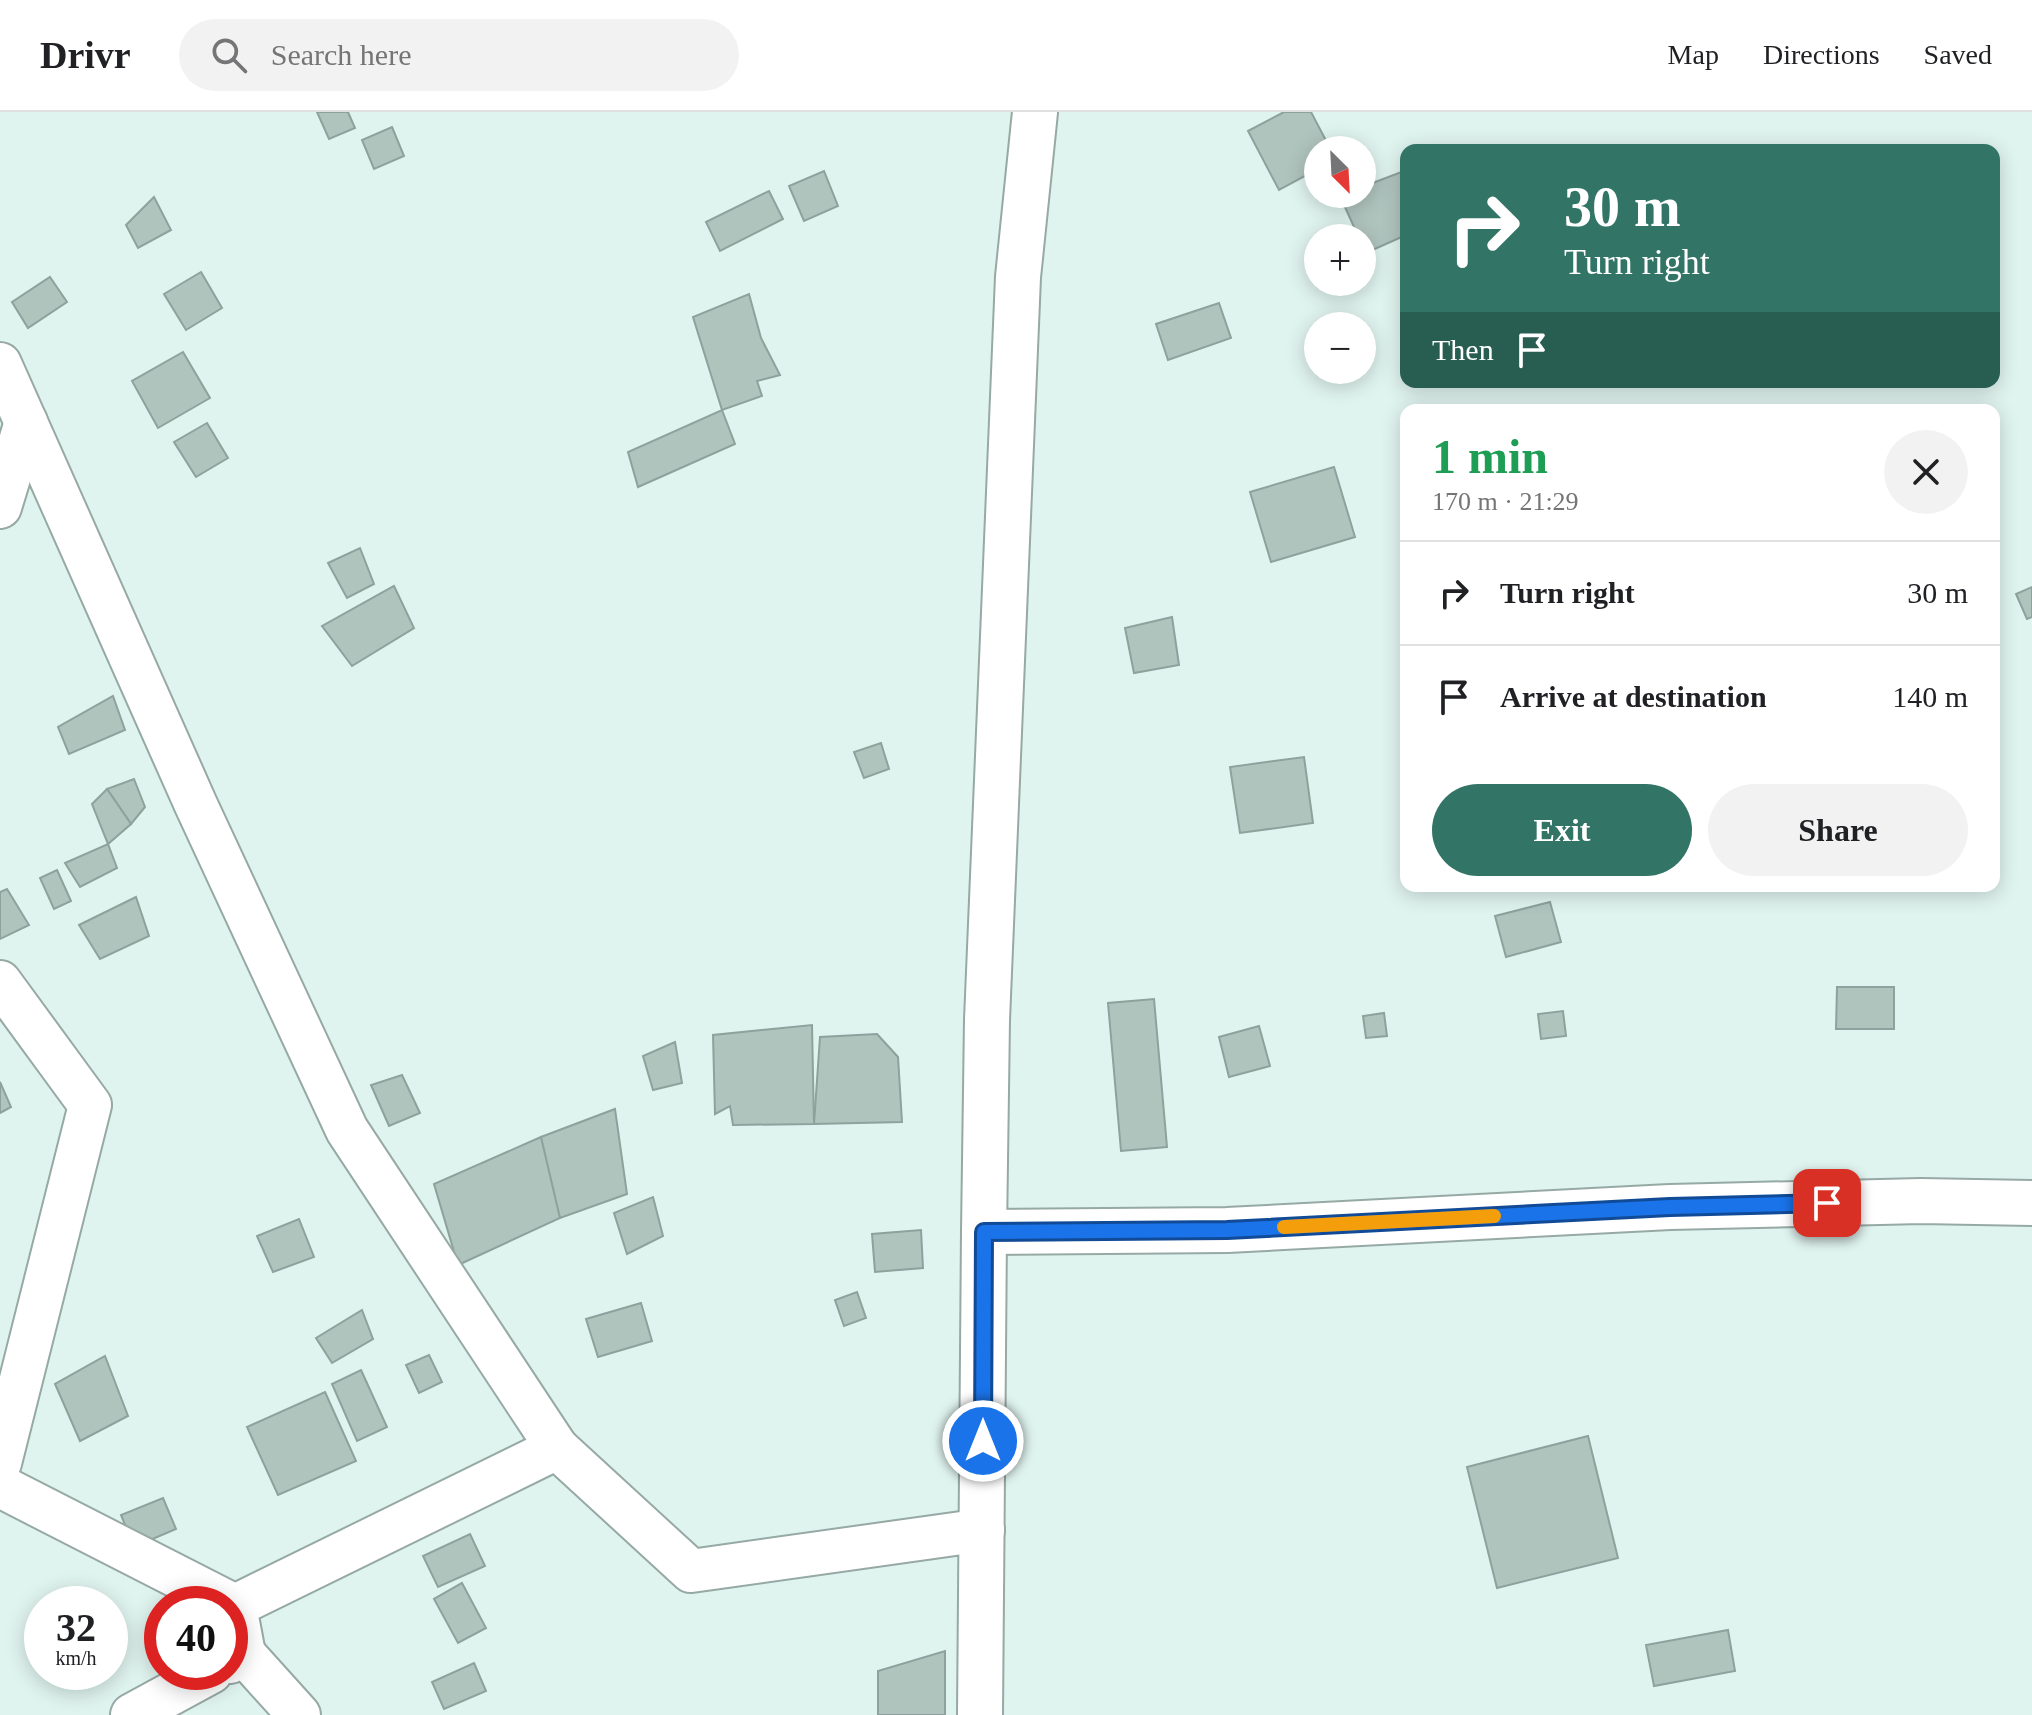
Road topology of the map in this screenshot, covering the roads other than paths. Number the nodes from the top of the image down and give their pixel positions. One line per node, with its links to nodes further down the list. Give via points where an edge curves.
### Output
1 (1035, 112): 7 (main road, via 1015,341 987,1020)
2 (0, 364): 3 (street)
3 (26, 422): 4 (street); 8 (street, via 347,1130)
4 (0, 507)
5 (0, 982): 9 (street, via 90,1105)
6 (2032, 1203): 7 (main road, via 1670,1207 1227,1230)
7 (984, 1232): 11 (main road)
8 (557, 1448): 11 (street, via 691,1571); 13 (street)
9 (0, 1463)
10 (0, 1486): 12 (street)
11 (983, 1530): 18 (main road)
12 (196, 1586)
13 (248, 1600)
14 (248, 1678): 17 (street)
15 (178, 1690): 16 (street)
16 (132, 1715)
17 (299, 1715)
18 (980, 1715)

